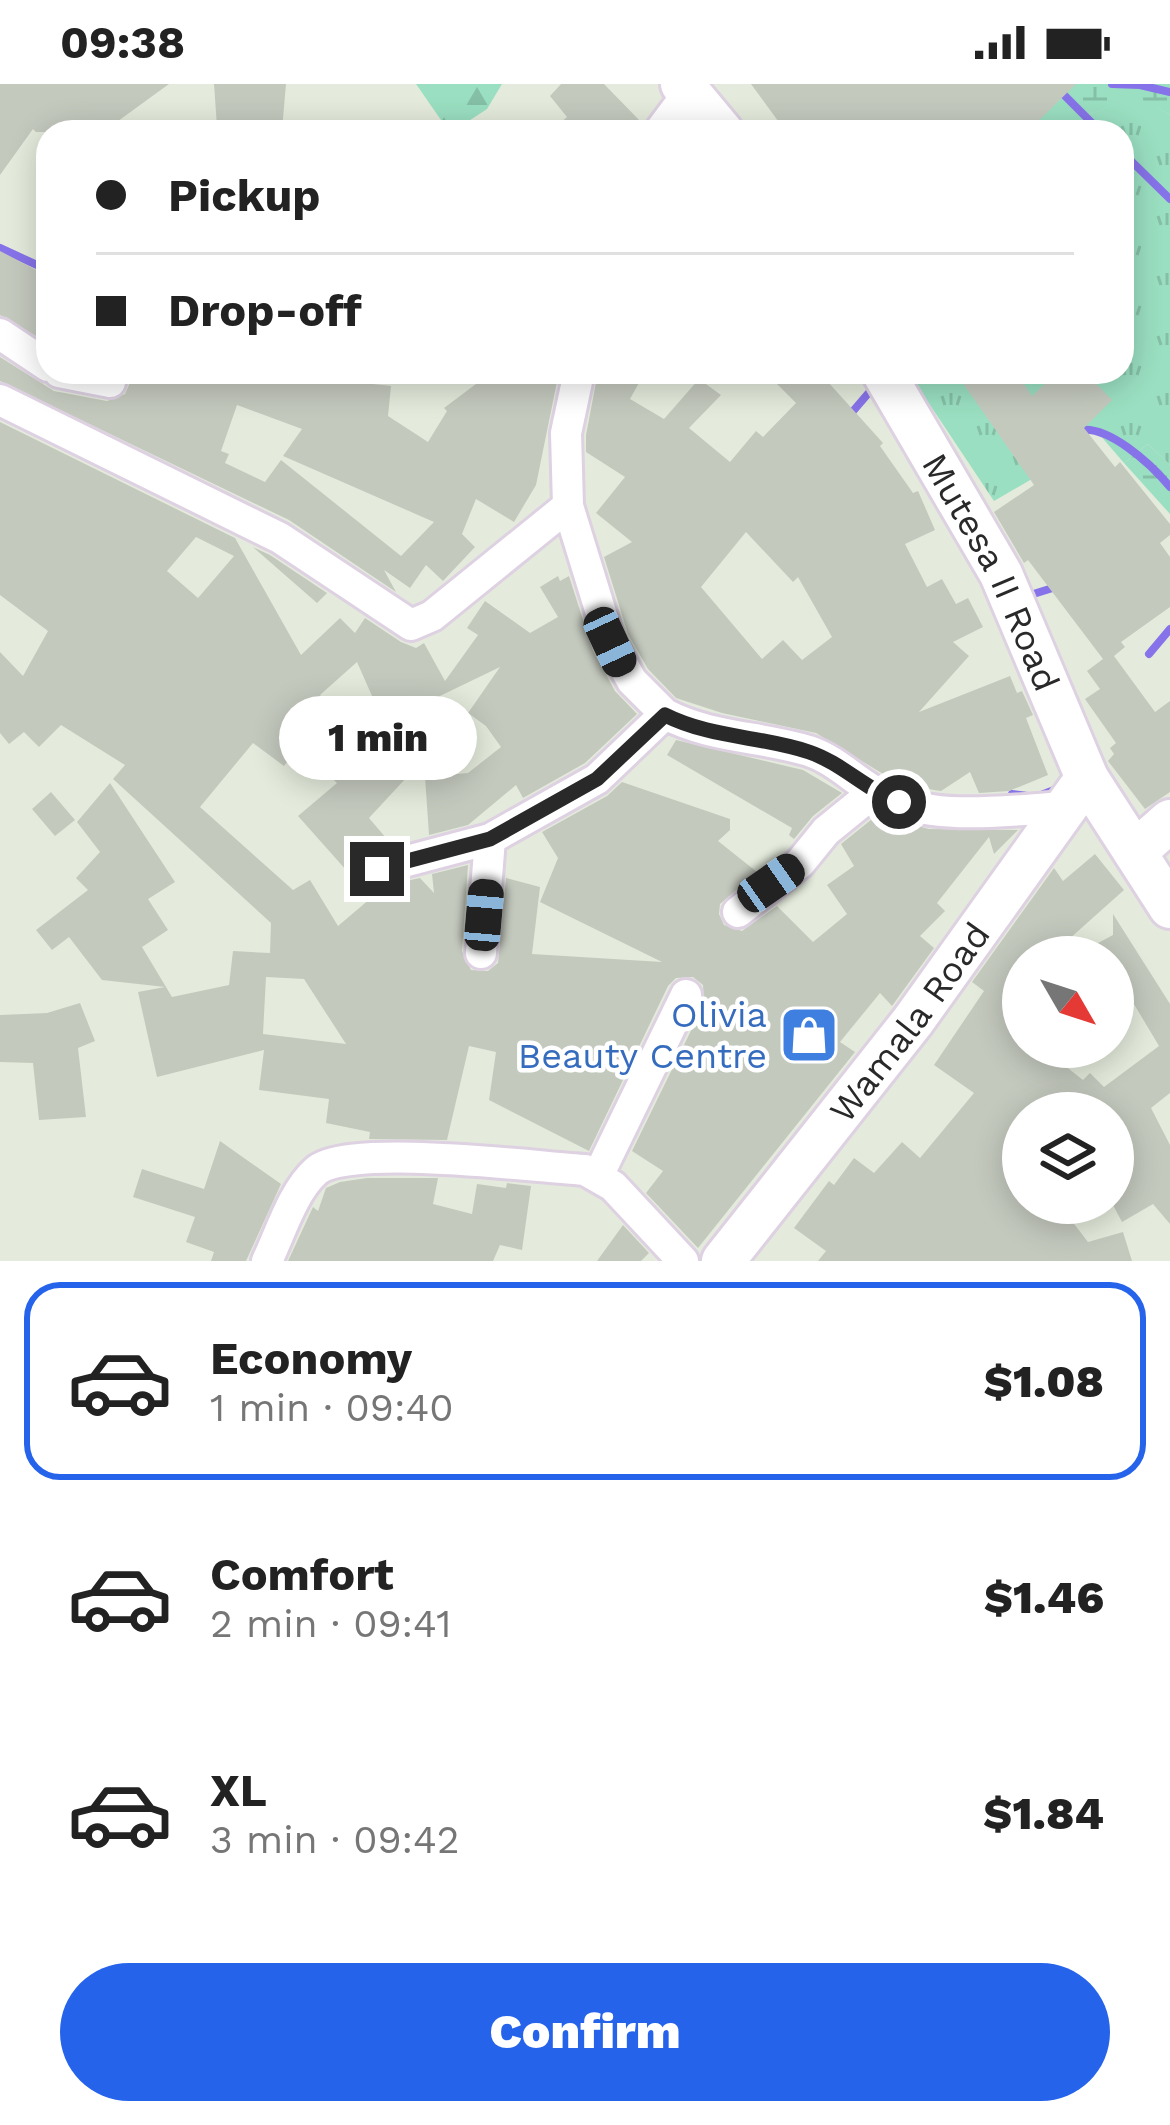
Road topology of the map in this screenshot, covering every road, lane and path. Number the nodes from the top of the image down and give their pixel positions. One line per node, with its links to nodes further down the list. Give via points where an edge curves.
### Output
1 (685, 88): 2 (street); 3 (street)
2 (666, 120)
3 (712, 120)
4 (0, 334): 5 (street)
5 (36, 358)
6 (576, 384): 9 (street, via 566,433)
7 (890, 384): 12 (street, Mutesa II Road, via 1001,574)
8 (0, 400): 9 (street, via 280,538 411,625)
9 (568, 506): 10 (street, via 610,642)
10 (665, 715): 11 (street, via 722,736 815,753); 14 (street, via 597,779)
11 (874, 792): 12 (street, via 940,809); 18 (street)
12 (1076, 792): 15 (street, Mutesa II Road); 24 (street, Wamala Road, via 927,1002)
13 (1170, 821): 15 (street)
14 (490, 839): 16 (street); 19 (street)
15 (1135, 852): 17 (street, Mutesa II Road)
16 (377, 869)
17 (1170, 908)
18 (738, 912)
19 (481, 953)
20 (686, 995): 21 (street)
21 (598, 1176): 22 (street, via 383,1157 331,1162 314,1172); 23 (street)
22 (267, 1261)
23 (683, 1261)
24 (723, 1261)

